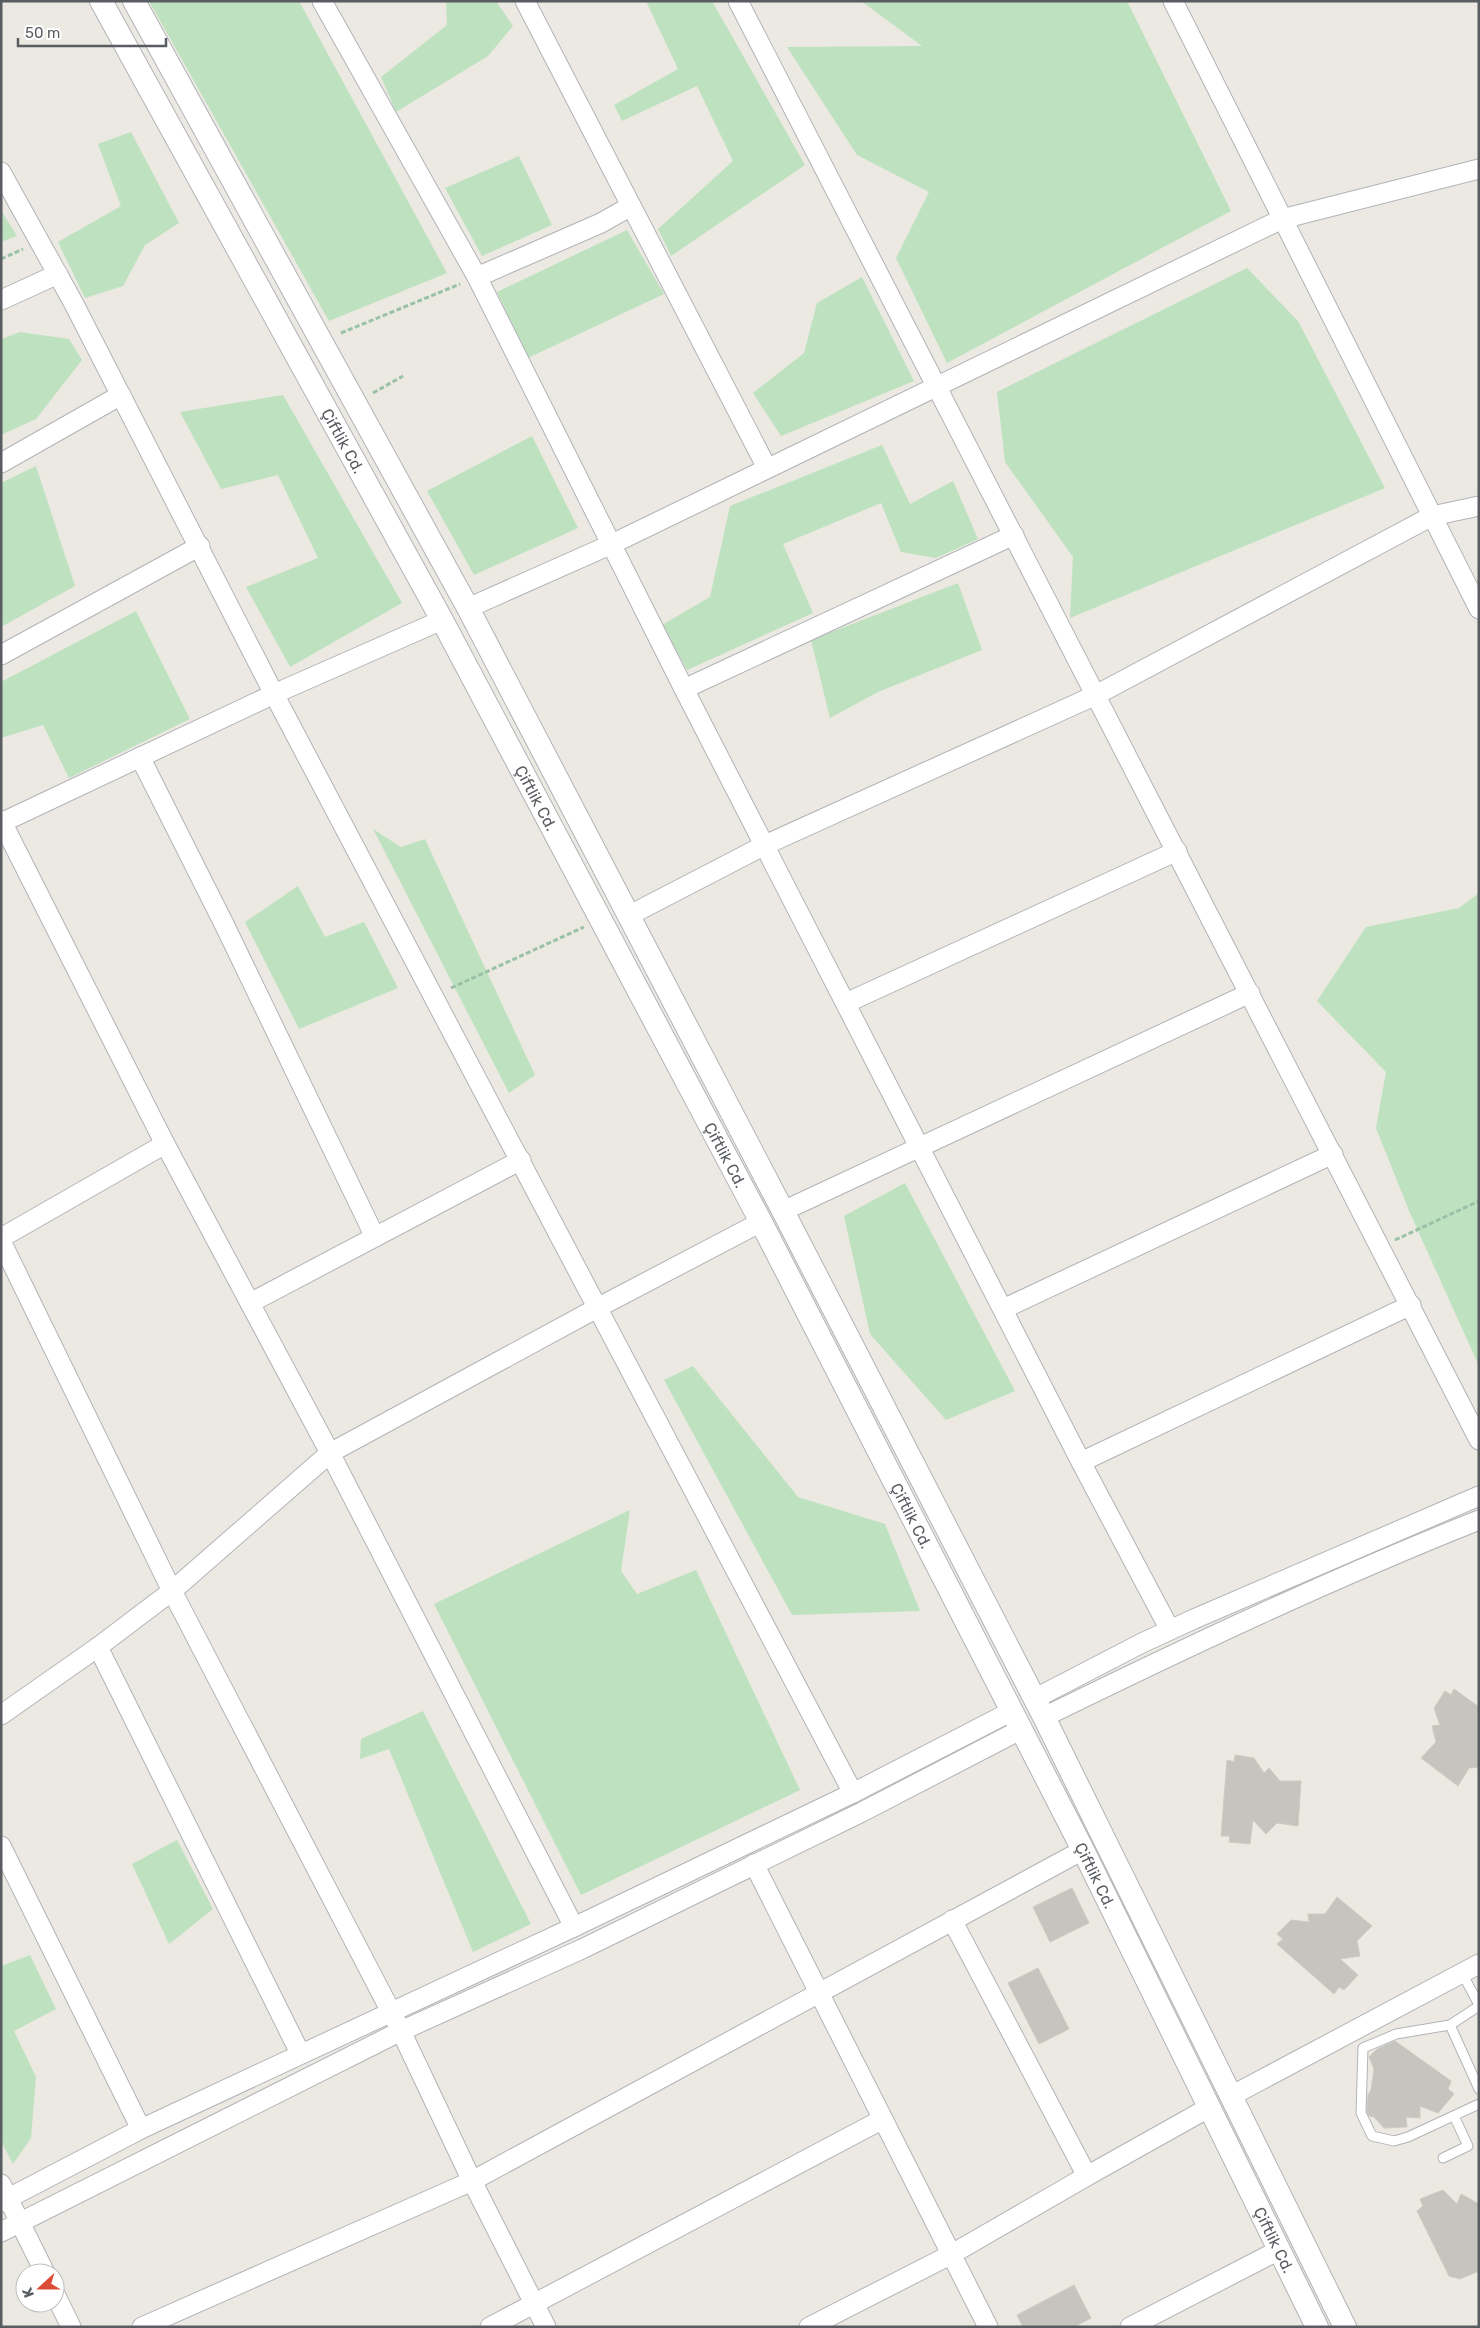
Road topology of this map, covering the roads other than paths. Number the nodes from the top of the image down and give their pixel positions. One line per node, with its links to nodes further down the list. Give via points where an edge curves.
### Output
1 (102, 1): 25 (street, Çiftlik Cd.)
2 (134, 1): 23 (street, Çiftlik Cd.)
3 (322, 1): 12 (street)
4 (525, 1): 9 (street)
5 (738, 1): 14 (street)
6 (1173, 1): 10 (street)
7 (1479, 169): 10 (street)
8 (1, 172): 11 (street)
9 (631, 206): 12 (street, via 601,223); 17 (street)
10 (1282, 219): 14 (street); 19 (street)
11 (58, 274): 13 (street); 15 (street)
12 (477, 277): 21 (street)
13 (1, 300)
14 (937, 386): 17 (street); 20 (street)
15 (121, 395): 16 (street); 22 (street)
16 (1, 463)
17 (767, 468): 21 (street)
18 (1479, 506): 19 (street)
19 (1432, 516): 24 (street); 29 (street)
20 (1014, 535): 27 (street); 29 (street)
21 (612, 544): 23 (street); 27 (street)
22 (200, 546): 26 (street); 28 (street)
23 (468, 608): 25 (street); 34 (street, Çiftlik Cd.)
24 (1479, 610)
25 (442, 620): 28 (street); 42 (street, Çiftlik Cd.)
26 (1, 655)
27 (684, 689): 32 (street)
28 (274, 694): 30 (street); 40 (street)
29 (1096, 695): 32 (street); 33 (street)
30 (140, 757): 31 (street); 43 (street)
31 (2, 822): 37 (street)
32 (765, 845): 34 (street); 36 (street)
33 (1177, 851): 35 (street); 36 (street)
34 (628, 916): 41 (street, Çiftlik Cd.)
35 (1250, 994): 38 (street); 39 (street)
36 (846, 1003): 38 (street)
37 (165, 1144): 44 (street); 45 (street)
38 (920, 1147): 41 (street); 48 (street)
39 (1333, 1154): 46 (street); 48 (street)
40 (521, 1160): 43 (street); 47 (street)
41 (783, 1211): 57 (street, Çiftlik Cd.)
42 (761, 1222): 47 (street); 59 (street, Çiftlik Cd.)
43 (375, 1237): 45 (street)
44 (1, 1239): 54 (street)
45 (250, 1303): 50 (street)
46 (1411, 1305): 49 (street); 51 (street)
47 (599, 1307): 50 (street); 60 (street)
48 (1002, 1309): 51 (street)
49 (1479, 1440)
50 (330, 1453): 54 (street); 65 (street)
51 (1081, 1462): 55 (street)
52 (1479, 1496): 55 (street)
53 (1479, 1520): 57 (street, via 1395,1553 1177,1651)
54 (172, 1591): 56 (street); 70 (street)
55 (1170, 1630): 57 (street)
56 (98, 1647): 58 (street); 73 (street)
57 (1039, 1708): 59 (street); 75 (street, Çiftlik Cd.)
58 (1, 1715)
59 (1017, 1720): 60 (street); 62 (street, Çiftlik Cd.); 63 (street, via 862,1812)
60 (853, 1793): 65 (street)
61 (1, 1846): 80 (street)
62 (1083, 1850): 64 (street); 77 (street, Çiftlik Cd.)
63 (754, 1864): 68 (street); 72 (street, via 582,1949)
64 (952, 1920): 68 (street); 82 (street)
65 (574, 1927): 70 (street)
66 (1479, 1964): 67 (street)
67 (1462, 1973): 69 (lane); 75 (street)
68 (819, 1992): 79 (street); 83 (street)
69 (1479, 2005): 71 (lane)
70 (391, 2011): 72 (street); 73 (street)
71 (1450, 2025): 74 (lane); 78 (lane, via 1396,2034 1362,2048 1361,2113 1372,2136 1394,2141)
72 (401, 2031): 83 (street); 85 (street)
73 (300, 2053): 80 (street)
74 (1479, 2089)
75 (1231, 2096): 77 (street); 100 (street, Çiftlik Cd.)
76 (1479, 2104): 78 (lane)
77 (1210, 2107): 82 (street); 87 (street, Çiftlik Cd.)
78 (1454, 2116): 81 (lane, via 1468,2146)
79 (883, 2119): 88 (street); 90 (street)
80 (141, 2128): 84 (street)
81 (1443, 2158)
82 (1087, 2176): 88 (street)
83 (472, 2181): 90 (street); 93 (street)
84 (4, 2195): 85 (street)
85 (20, 2222): 86 (street); 89 (street)
86 (1, 2232)
87 (1279, 2250): 98 (street); 99 (street, Çiftlik Cd.)
88 (952, 2254): 96 (street); 97 (street)
89 (40, 2263)
90 (535, 2304): 94 (street); 95 (street)
91 (64, 2313): 92 (street)
92 (71, 2327)
93 (142, 2327)
94 (490, 2327)
95 (546, 2327)
96 (809, 2327)
97 (988, 2327)
98 (1130, 2327)
99 (1317, 2327)
100 (1345, 2327)

